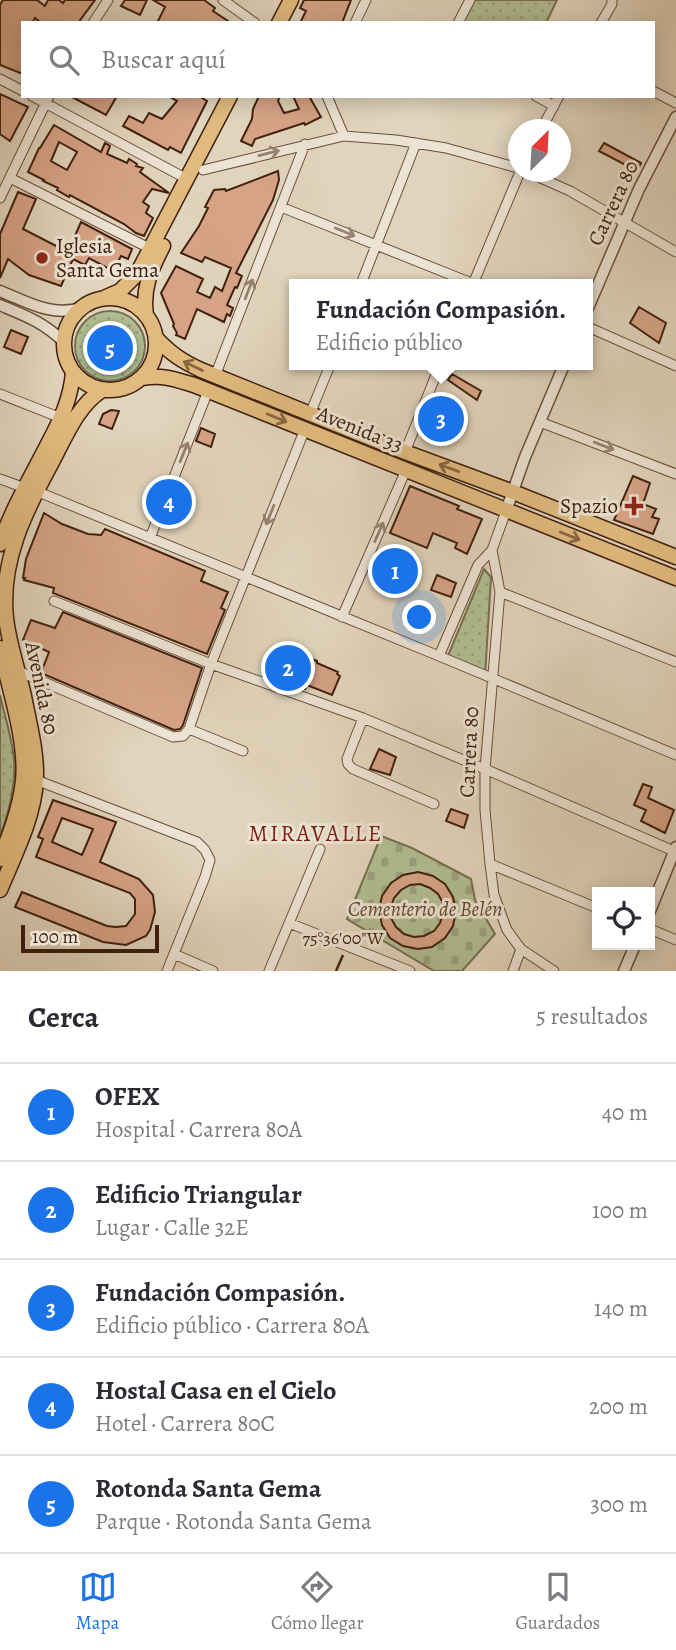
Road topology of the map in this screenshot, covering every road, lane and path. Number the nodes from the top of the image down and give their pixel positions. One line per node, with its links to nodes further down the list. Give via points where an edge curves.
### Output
1 (108, 0): 8 (street)
2 (223, 0): 9 (street)
3 (281, 0): 10 (main road)
4 (291, 0): 11 (main road)
5 (366, 0): 12 (street)
6 (470, 0): 13 (street)
7 (612, 0): 14 (street)
8 (94, 21)
9 (252, 21)
10 (270, 21)
11 (280, 21)
12 (356, 21)
13 (459, 21)
14 (602, 21)
15 (0, 79): 16 (street)
16 (21, 90)
17 (655, 92): 24 (street)
18 (231, 98): 34 (main road)
19 (232, 98): 32 (main road)
20 (328, 98): 28 (street)
21 (540, 98): 25 (street)
22 (558, 98): 25 (street)
23 (47, 99): 33 (street); 34 (street)
24 (676, 103)
25 (554, 106): 27 (street)
26 (676, 117): 39 (street, Carrera 80)
27 (547, 119)
28 (344, 136): 29 (street); 30 (street)
29 (416, 143): 31 (street); 40 (street)
30 (305, 144): 32 (street, one-way to 30); 38 (street)
31 (508, 167)
32 (203, 170): 51 (main road, via 150,272)
33 (10, 177): 37 (street); 41 (street)
34 (187, 179): 41 (main road)
35 (514, 182): 45 (street)
36 (550, 182): 39 (street)
37 (0, 198)
38 (281, 207): 40 (street, one-way to 40); 60 (street, one-way to 38)
39 (624, 222): 42 (street); 47 (street, Carrera 80)
40 (377, 245): 43 (street); 44 (street)
41 (151, 249): 48 (main road, via 128,284)
42 (676, 252)
43 (363, 279)
44 (462, 279)
45 (476, 279)
46 (0, 291): 50 (street, via 51,311)
47 (593, 296)
48 (104, 298): 50 (main road); 51 (main road, via 129,302)
49 (0, 305): 54 (street, via 36,320)
50 (81, 308): 54 (main road, via 67,326)
51 (146, 315): 53 (main road)
52 (593, 329): 55 (street)
53 (156, 338): 60 (main road, Avenida 33, one-way to 53, via 180,359); 61 (main road, via 154,359)
54 (64, 342): 59 (main road)
55 (676, 366)
56 (328, 370): 65 (street)
57 (438, 370): 69 (street)
58 (562, 370): 67 (street)
59 (73, 372): 62 (main road); 66 (main road, Avenida 80)
60 (215, 376): 65 (main road, Avenida 33)
61 (143, 378): 62 (main road, via 124,389); 63 (main road, Avenida 33, via 166,376)
62 (102, 390): 73 (main road, Avenida 80, via 76,417)
63 (208, 390): 68 (main road, Avenida 33, one-way to 68); 76 (street, one-way to 63)
64 (0, 394): 66 (street)
65 (310, 414): 69 (main road, Avenida 33)
66 (61, 418): 73 (main road, Avenida 80)
67 (540, 422): 71 (street, one-way to 71); 74 (street)
68 (305, 429): 70 (main road, Avenida 33); 80 (street, one-way to 80)
69 (405, 452): 74 (main road, Avenida 33, one-way to 69)
70 (406, 470): 75 (main road, Avenida 33); 84 (street, one-way to 70)
71 (676, 474)
72 (0, 479): 73 (street)
73 (30, 490): 76 (street); 77 (main road, Avenida 80); 89 (main road, Avenida 80, via 5,578 4,608)
74 (513, 492): 75 (street); 79 (main road, Avenida 33)
75 (506, 510): 78 (street); 81 (main road, Avenida 33, one-way to 81)
76 (150, 538): 80 (street)
77 (0, 544)
78 (492, 550): 82 (street, Carrera 80); 86 (street, via 478,565)
79 (676, 557)
80 (245, 578): 84 (street); 88 (street)
81 (676, 578)
82 (500, 592): 87 (street); 90 (street, Carrera 80)
83 (54, 601): 88 (street)
84 (342, 617): 86 (street)
85 (0, 648): 100 (main road, Avenida 80, via 24,767 18,807)
86 (439, 656): 90 (street)
87 (676, 662)
88 (211, 664): 91 (street); 92 (street)
89 (18, 671): 92 (street, via 173,737 183,736); 96 (main road, Avenida 80, via 30,722)
90 (493, 680): 94 (street); 95 (street, Carrera 80)
91 (363, 718): 95 (street); 97 (street, via 348,764)
92 (188, 729): 93 (street)
93 (243, 751)
94 (676, 755)
95 (485, 769): 99 (street); 101 (street, Carrera 80)
96 (36, 780): 102 (main road, Avenida 80, via 25,827); 110 (street, via 197,842 205,850 210,860 205,877)
97 (434, 804)
98 (320, 849): 105 (street)
99 (676, 850): 103 (street)
100 (1, 853)
101 (490, 864): 104 (street); 108 (street, Carrera 80, via 501,918)
102 (0, 890)
103 (655, 899)
104 (592, 906)
105 (289, 923): 113 (street); 114 (street)
106 (655, 931): 107 (street)
107 (676, 940)
108 (521, 949): 115 (street); 116 (street)
109 (633, 950): 117 (street)
110 (174, 954): 111 (street); 112 (street)
111 (167, 971)
112 (213, 971)
113 (269, 971)
114 (411, 971)
115 (513, 971)
116 (554, 971)
117 (624, 971)

